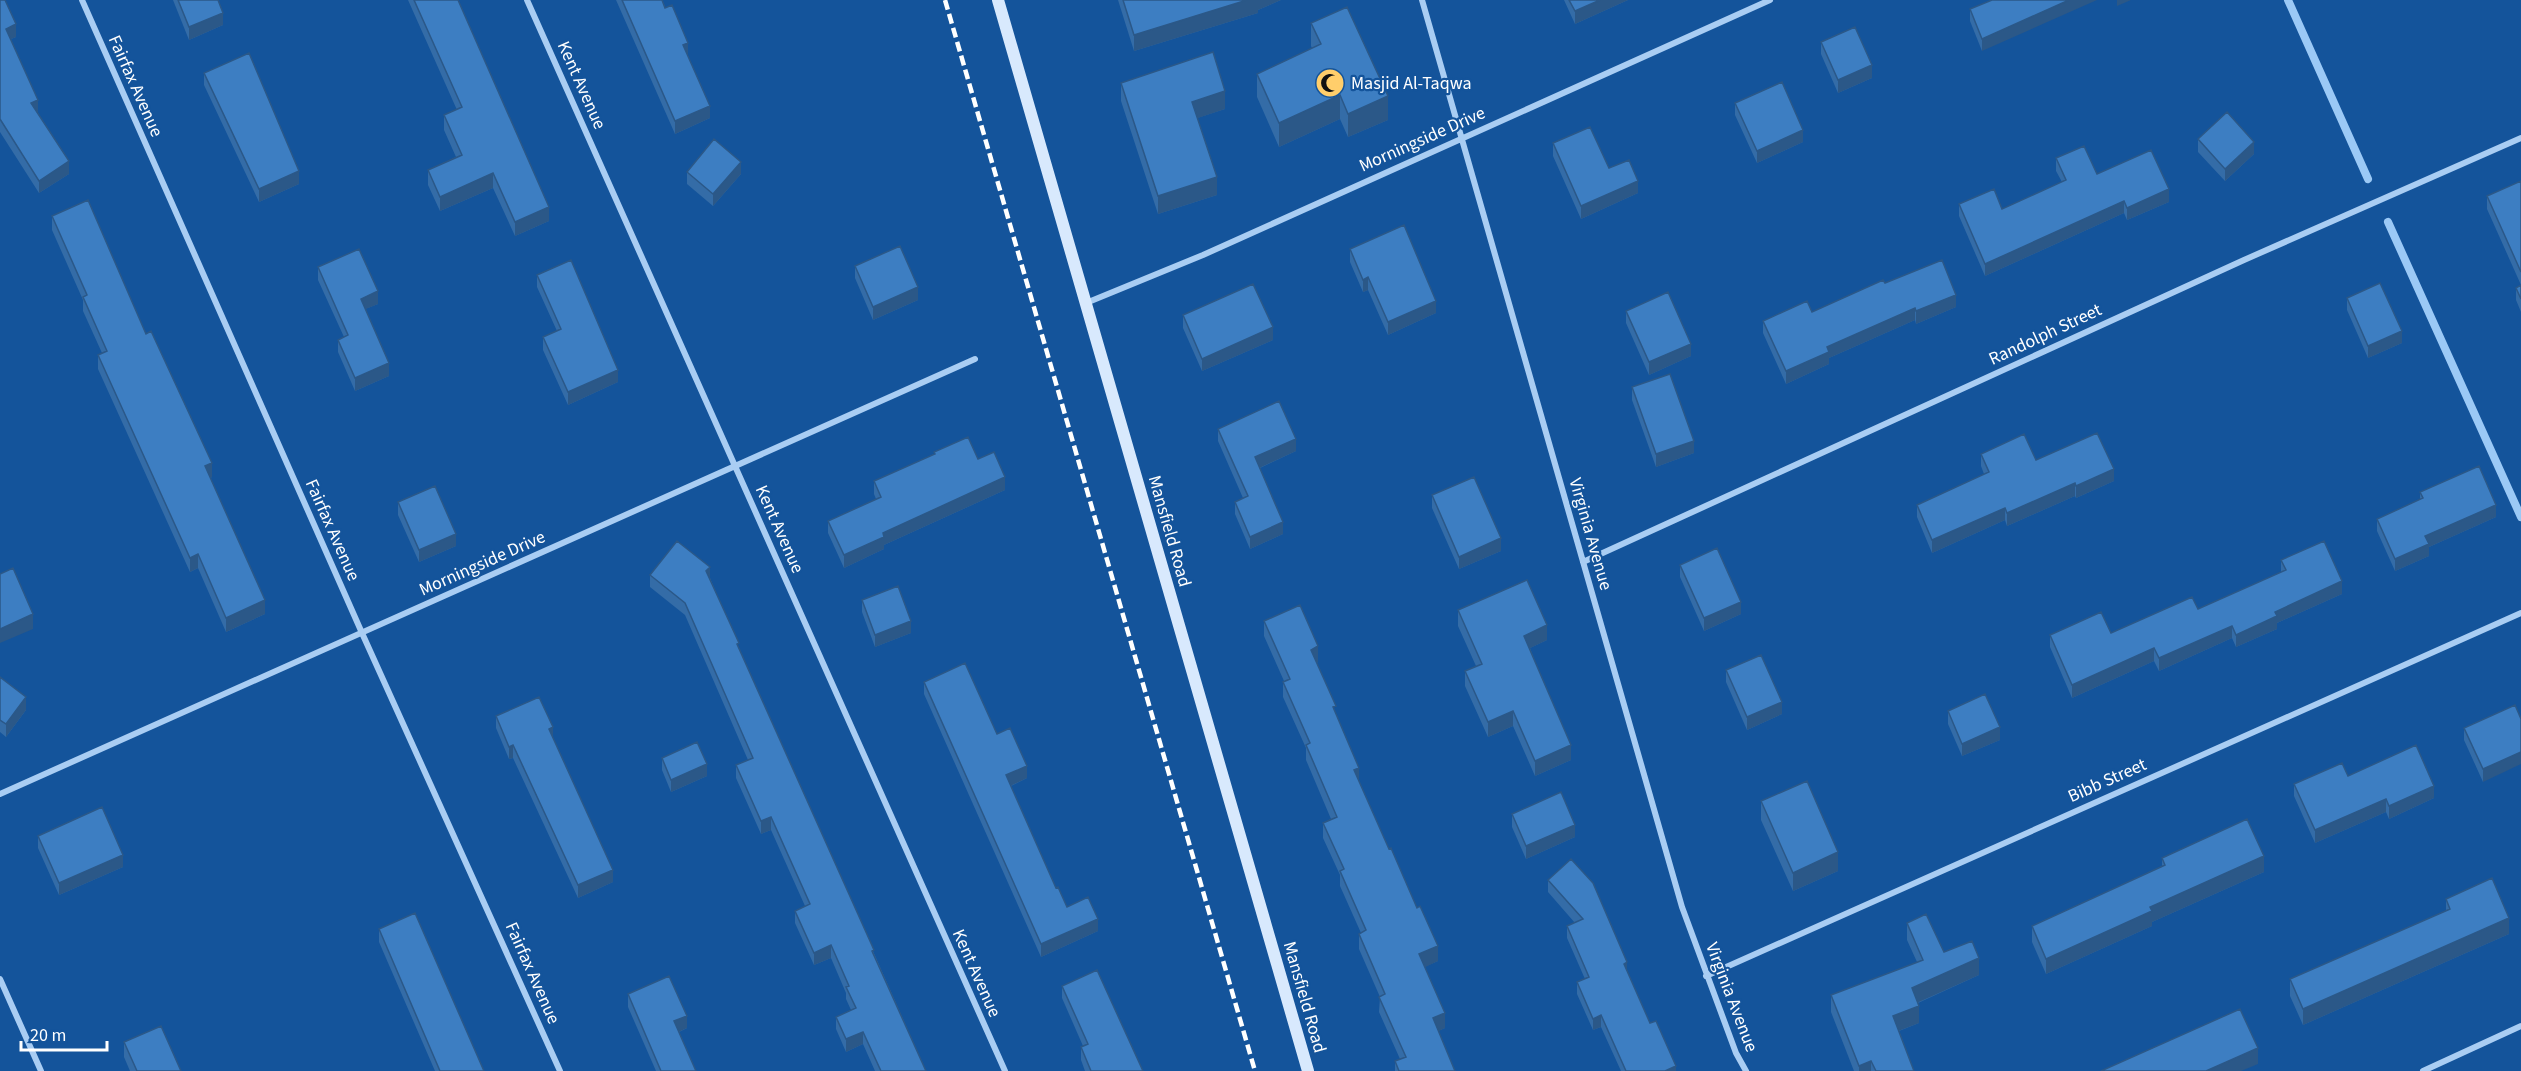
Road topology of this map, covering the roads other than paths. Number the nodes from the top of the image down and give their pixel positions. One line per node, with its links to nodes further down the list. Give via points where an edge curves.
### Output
1 (82, 0): 13 (street, Fairfax Avenue)
2 (527, 0): 10 (street, Kent Avenue)
3 (998, 0): 8 (main road, Mansfield Road)
4 (1422, 0): 6 (street, Virginia Avenue)
5 (1770, 0): 6 (street, Morningside Drive)
6 (1463, 137): 8 (street, Morningside Drive); 11 (street, Virginia Avenue)
7 (2521, 138): 11 (street, Randolph Street)
8 (1085, 304): 21 (main road, Mansfield Road)
9 (975, 359): 10 (street, Morningside Drive)
10 (736, 466): 13 (street, Morningside Drive); 20 (street, Kent Avenue)
11 (1583, 562): 15 (street, Virginia Avenue, via 1682,907)
12 (2521, 613): 15 (street, Bibb Street)
13 (362, 633): 14 (street, Morningside Drive); 19 (street, Fairfax Avenue)
14 (0, 794)
15 (1706, 976): 22 (street, Virginia Avenue)
16 (0, 979): 18 (street)
17 (2521, 1026): 23 (street)
18 (41, 1071)
19 (560, 1071)
20 (1005, 1071)
21 (1308, 1071)
22 (1746, 1071)
23 (2423, 1071)

